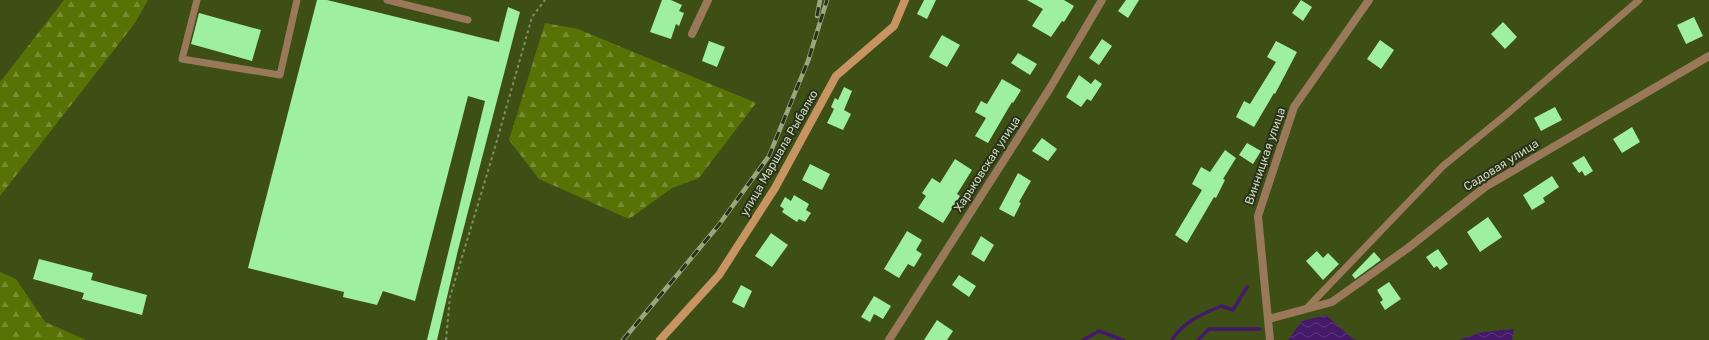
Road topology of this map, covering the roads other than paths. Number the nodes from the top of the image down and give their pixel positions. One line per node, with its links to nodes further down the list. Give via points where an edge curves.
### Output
1 (197, 0): 2 (lane, via 182,59 280,75)
2 (297, 0)
3 (387, 0): 9 (lane)
4 (708, 0): 10 (street)
5 (905, 0): 14 (street, улица Маршала Рыбалко, via 894,26 836,76 775,188 719,275)
6 (1102, 0): 15 (street, Харьковская улица, via 1050,88)
7 (1369, 0): 13 (street, Винницкая улица, via 1294,107 1258,216)
8 (1639, 0): 12 (lane, via 1443,166)
9 (468, 20)
10 (692, 34)
11 (1709, 56): 12 (street, Садовая улица, via 1485,187 1408,248 1332,302)
12 (1307, 308): 13 (street, Садовая улица)
13 (1269, 319): 16 (street, Винницкая улица)
14 (660, 340)
15 (889, 340)
16 (1270, 340)

